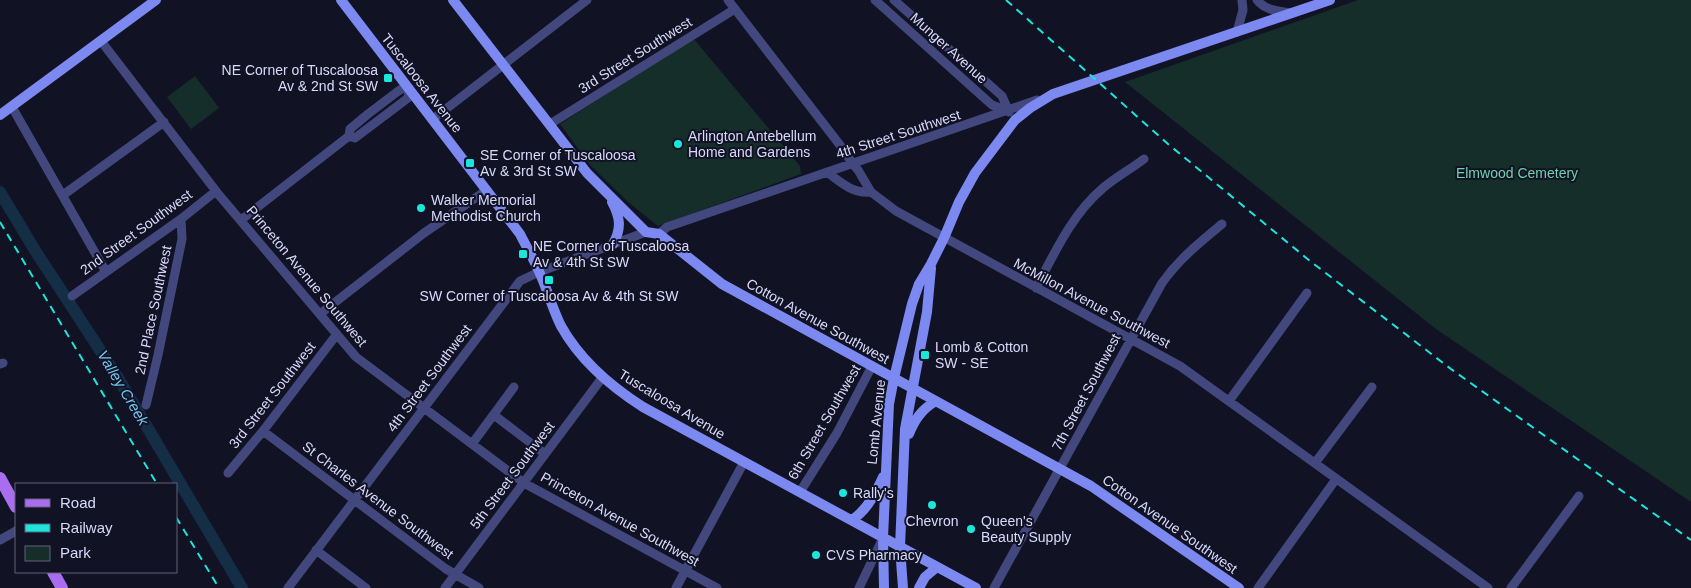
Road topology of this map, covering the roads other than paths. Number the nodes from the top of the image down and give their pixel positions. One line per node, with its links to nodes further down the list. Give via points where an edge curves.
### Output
1 (156, 0): 16 (street)
2 (341, 0): 18 (street, Tuscaloosa Avenue)
3 (453, 0): 17 (street)
4 (587, 0): 17 (street)
5 (728, 0): 11 (street, McMillon Avenue Southwest)
6 (874, 0): 15 (street, Munger Avenue)
7 (894, 0): 13 (street, Munger Avenue)
8 (1242, 0): 14 (street, via 1243,10)
9 (1257, 0): 12 (street, via 1268,10)
10 (1330, 0): 12 (street, 4th Street Southwest)
11 (734, 8): 26 (street, 3rd Street Southwest); 28 (street, McMillon Avenue Southwest)
12 (1292, 13): 14 (street, 4th Street Southwest)
13 (924, 27): 15 (street); 21 (street, Munger Avenue, via 1002,96)
14 (1237, 32): 19 (street, 4th Street Southwest)
15 (916, 37): 21 (street, Munger Avenue, via 992,105)
16 (101, 41): 20 (street); 25 (street, Princeton Avenue Southwest)
17 (503, 65): 23 (street); 26 (street)
18 (409, 89): 23 (street, Tuscaloosa Avenue); 36 (street, via 408,98 356,138 349,136)
19 (1053, 94): 21 (street, 4th Street Southwest); 24 (street, Lomb Avenue)
20 (12, 107): 22 (street); 34 (street)
21 (1008, 111): 24 (street, Munger Avenue); 28 (street, 4th Street Southwest)
22 (0, 115)
23 (432, 119): 30 (street, Tuscaloosa Avenue)
24 (1015, 120): 40 (street, Lomb Avenue, via 975,173)
25 (164, 122): 31 (street, Princeton Avenue Southwest); 34 (street)
26 (550, 124): 32 (street, via 587,173)
27 (1144, 159): 45 (street, via 1090,201 1056,251)
28 (852, 163): 29 (street, 4th Street Southwest); 33 (street, McMillon Avenue Southwest)
29 (827, 172): 33 (street, via 847,188); 39 (street, 4th Street Southwest, via 667,227)
30 (486, 190): 44 (street, Tuscaloosa Avenue, via 520,234); 48 (street)
31 (216, 191): 35 (street, 2nd Street Southwest); 36 (street, Princeton Avenue Southwest)
32 (606, 192): 38 (street); 41 (street, via 619,221)
33 (870, 192): 40 (street, McMillon Avenue Southwest, via 896,212)
34 (63, 195): 43 (street)
35 (180, 219): 43 (street, 2nd Street Southwest); 59 (street, 2nd Place Southwest, via 182,239)
36 (241, 220): 48 (street, Princeton Avenue Southwest)
37 (1222, 224): 50 (street, 7th Street Southwest, via 1174,266)
38 (646, 232): 39 (street, Cotton Avenue Southwest); 41 (street, 4th Street Southwest)
39 (658, 234): 51 (street, Cotton Avenue Southwest, via 722,284)
40 (944, 238): 42 (street, Lomb Avenue); 45 (street, McMillon Avenue Southwest)
41 (613, 244): 44 (street, 4th Street Southwest)
42 (931, 264): 53 (street, Lomb Avenue, via 912,304); 56 (street, Lomb Avenue, via 927,312)
43 (106, 272): 47 (street, 2nd Street Southwest)
44 (540, 272): 52 (street, Tuscaloosa Avenue, via 563,328); 60 (street, 4th Street Southwest, via 520,282)
45 (1036, 288): 50 (street, McMillon Avenue Southwest)
46 (1306, 292): 57 (street)
47 (72, 296)
48 (320, 314): 49 (street, Princeton Avenue Southwest)
49 (337, 334): 60 (street, Princeton Avenue Southwest, via 356,357); 62 (street, 3rd Street Southwest)
50 (1131, 338): 57 (street, McMillon Avenue Southwest, via 1180,366); 68 (street, 7th Street Southwest)
51 (872, 366): 53 (street, Cotton Avenue Southwest); 74 (street, 6th Street Southwest)
52 (602, 378): 65 (street, 5th Street Southwest); 66 (street, Tuscaloosa Avenue, via 643,406)
53 (894, 378): 56 (street, Cotton Avenue Southwest); 69 (street, Lomb Avenue)
54 (514, 387): 61 (street)
55 (1372, 387): 67 (street)
56 (912, 388): 58 (street, Cotton Avenue Southwest); 64 (street, Lomb Avenue)
57 (1229, 400): 67 (street, McMillon Avenue Southwest)
58 (936, 401): 64 (street, via 914,421); 68 (street, Cotton Avenue Southwest)
59 (146, 405)
60 (424, 407): 63 (street, Princeton Avenue Southwest); 76 (street, 4th Street Southwest)
61 (494, 415): 63 (street); 65 (street)
62 (263, 431): 70 (street, 3rd Street Southwest); 76 (street, St Charles Avenue Southwest)
63 (472, 444): 73 (street, Princeton Avenue Southwest)
64 (904, 444): 82 (street, Lomb Avenue)
65 (545, 454): 73 (street, 5th Street Southwest)
66 (744, 462): 74 (street, Tuscaloosa Avenue); 85 (street)
67 (1315, 463): 72 (street, McMillon Avenue Southwest)
68 (1060, 469): 100 (street, 7th Street Southwest); 101 (street, Cotton Avenue Southwest, via 1091,486)
69 (885, 471): 78 (street, via 869,504); 80 (street, Lomb Avenue)
70 (228, 472)
71 (0, 478): 77 (main road)
72 (1336, 479): 102 (street); 103 (street, McMillon Avenue Southwest)
73 (524, 482): 85 (street, Princeton Avenue Southwest); 87 (street, 5th Street Southwest)
74 (800, 492): 78 (street, Tuscaloosa Avenue)
75 (1579, 496): 104 (street)
76 (354, 500): 83 (street, 4th Street Southwest); 87 (street, St Charles Avenue Southwest)
77 (15, 505)
78 (852, 520): 80 (street, Tuscaloosa Avenue)
79 (15, 532): 81 (street)
80 (883, 538): 82 (street, Tuscaloosa Avenue); 95 (street); 96 (street, Lomb Avenue)
81 (0, 540)
82 (900, 547): 84 (street, Tuscaloosa Avenue); 97 (street, Lomb Avenue)
83 (316, 550): 89 (street, 4th Street Southwest); 90 (street)
84 (937, 567): 98 (street, via 924,577); 99 (street, Tuscaloosa Avenue)
85 (685, 571): 93 (street); 94 (street, Princeton Avenue Southwest)
86 (54, 573): 88 (main road)
87 (455, 575): 91 (street, 5th Street Southwest); 92 (street, St Charles Avenue Southwest)
88 (62, 588)
89 (288, 588)
90 (366, 588)
91 (445, 588)
92 (479, 588)
93 (676, 588)
94 (717, 588)
95 (858, 588)
96 (884, 588)
97 (903, 588)
98 (919, 588)
99 (976, 588)
100 (994, 588)
101 (1239, 588)
102 (1258, 588)
103 (1488, 588)
104 (1511, 588)

